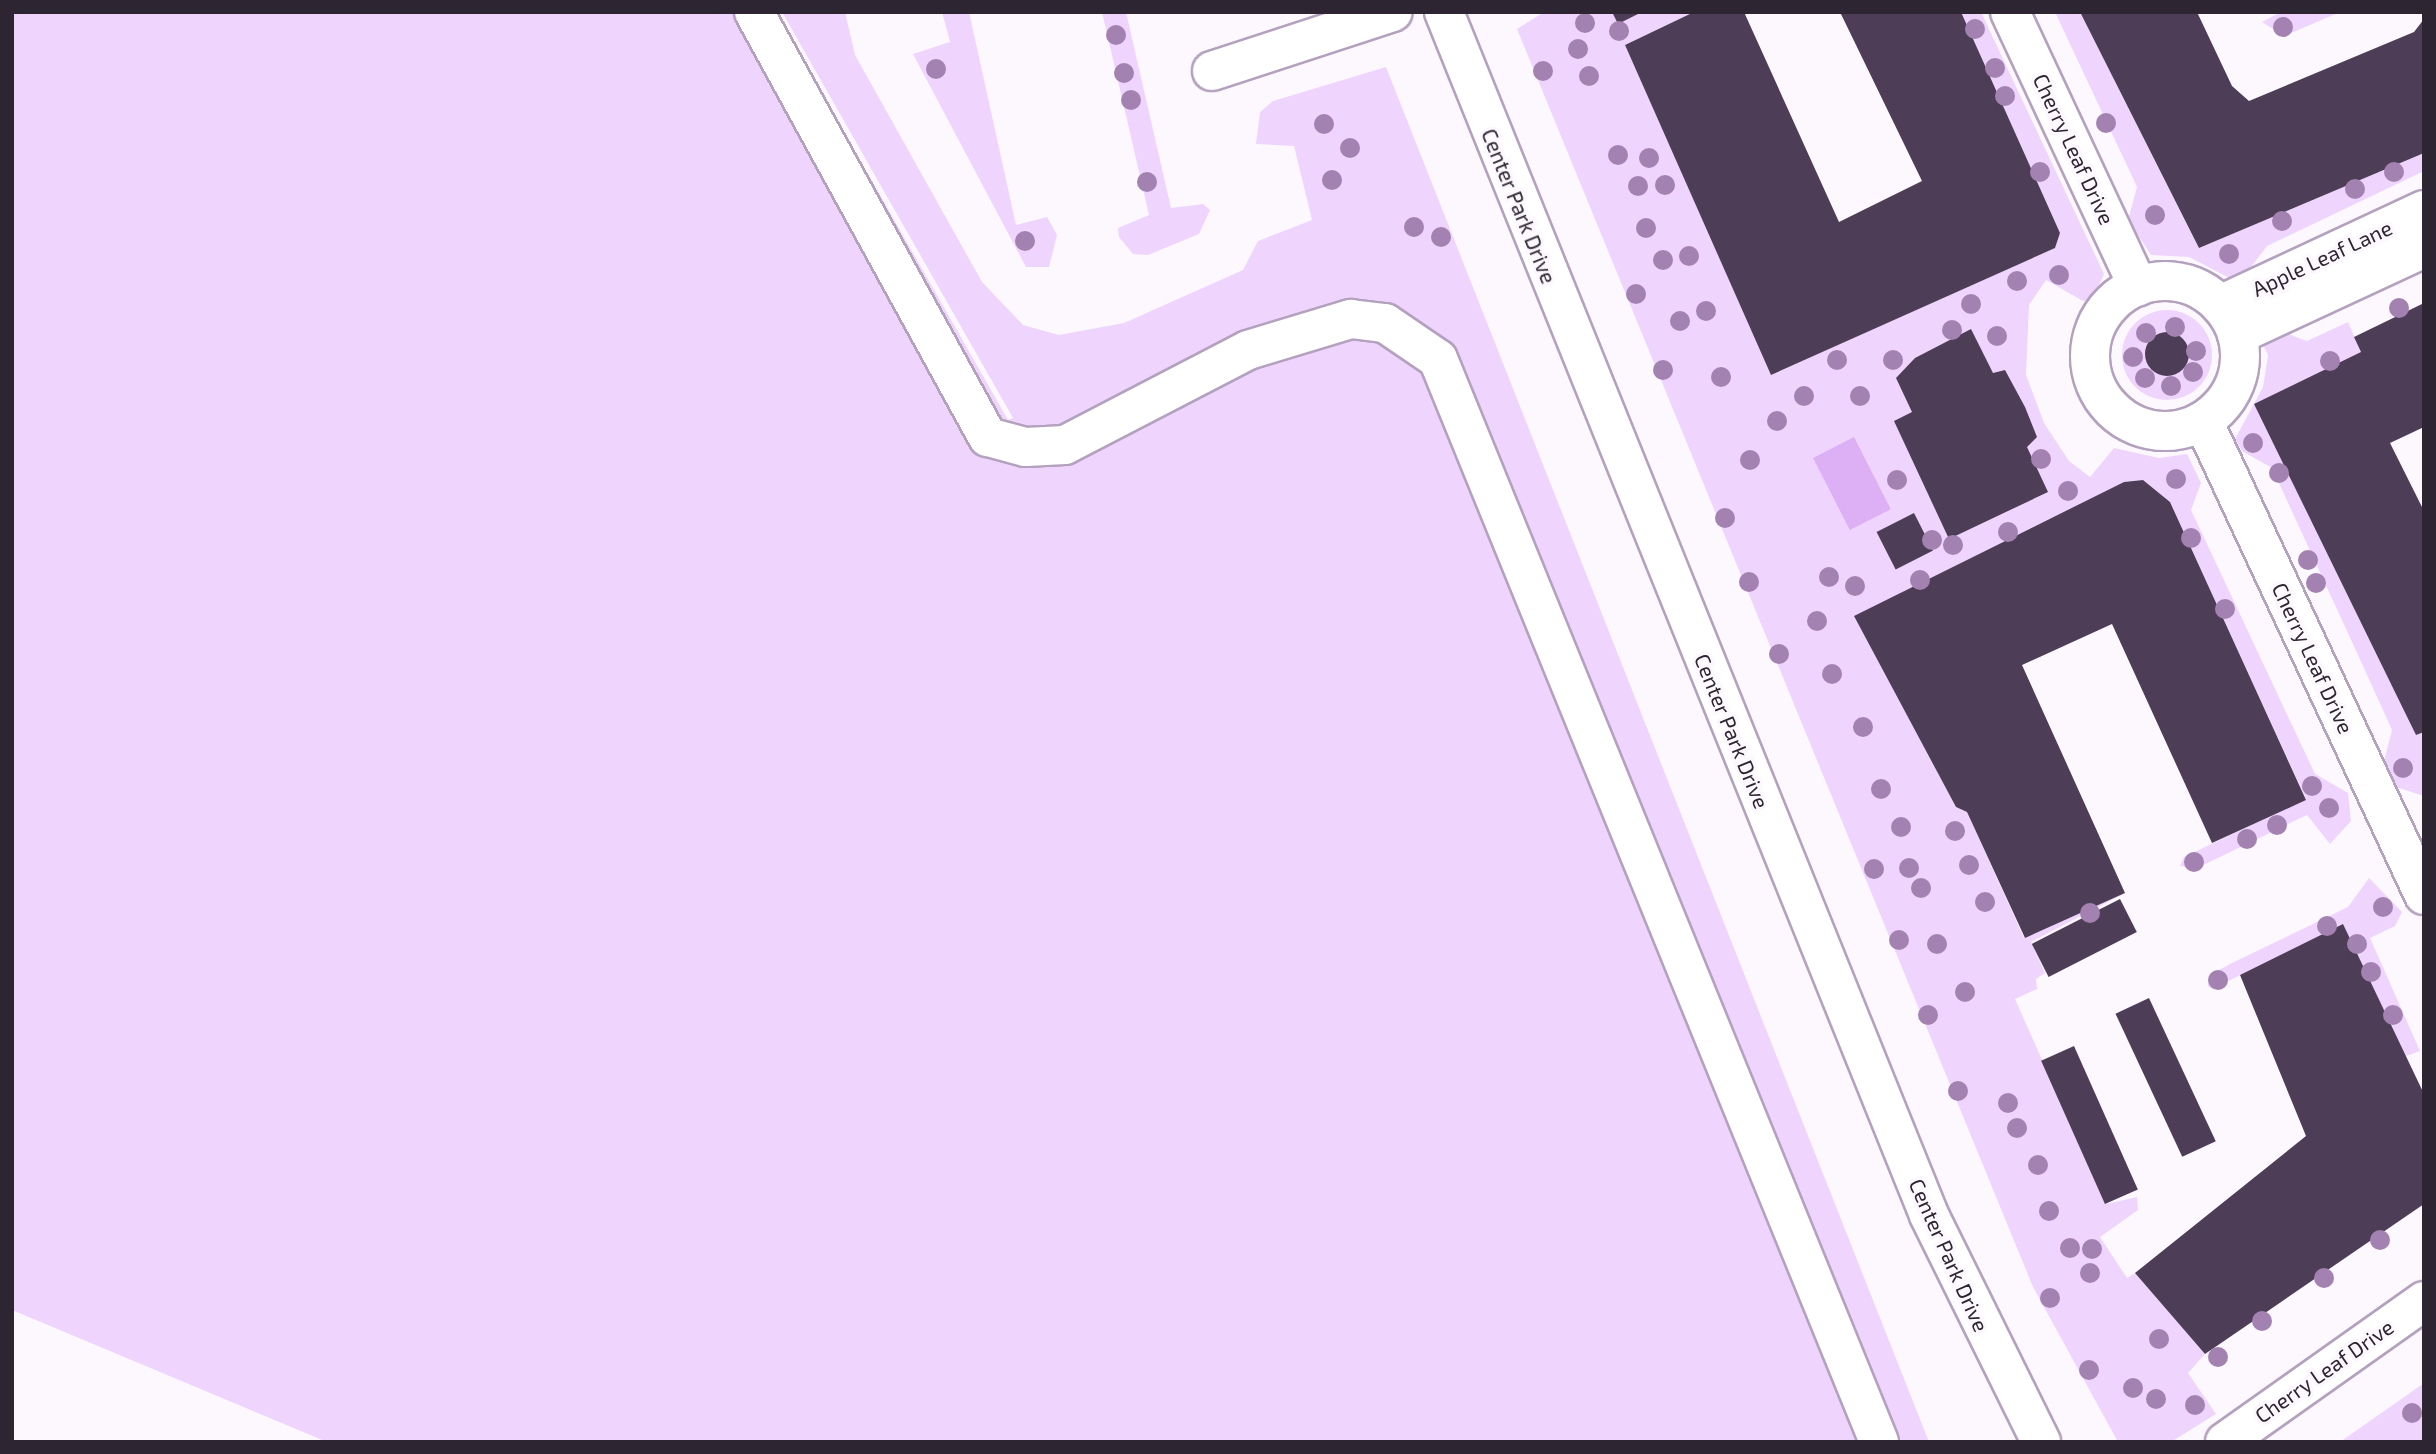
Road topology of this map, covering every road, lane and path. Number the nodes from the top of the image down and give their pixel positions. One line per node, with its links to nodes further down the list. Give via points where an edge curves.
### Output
1 (754, 12): 13 (street, via 988,437 1026,447 1065,445 1248,350 1351,319 1385,323 1438,359)
2 (1392, 12): 5 (street)
3 (1444, 12): 14 (street, Center Park Drive, via 1929,1215)
4 (2010, 12): 8 (street, Cherry Leaf Drive)
5 (1212, 71)
6 (2424, 211): 9 (street, Apple Leaf Lane)
7 (2424, 248): 9 (street, Apple Leaf Lane)
8 (2138, 287): 9 (street, via 2188,285); 10 (street, via 2117,299 2096,327 2090,365 2097,389 2117,415 2143,428 2163,432)
9 (2229, 320): 10 (street, via 2241,355 2233,390)
10 (2203, 421): 11 (street, Cherry Leaf Drive)
11 (2424, 895)
12 (2424, 1301): 15 (street, Cherry Leaf Drive)
13 (1879, 1442)
14 (2041, 1442)
15 (2225, 1442)

